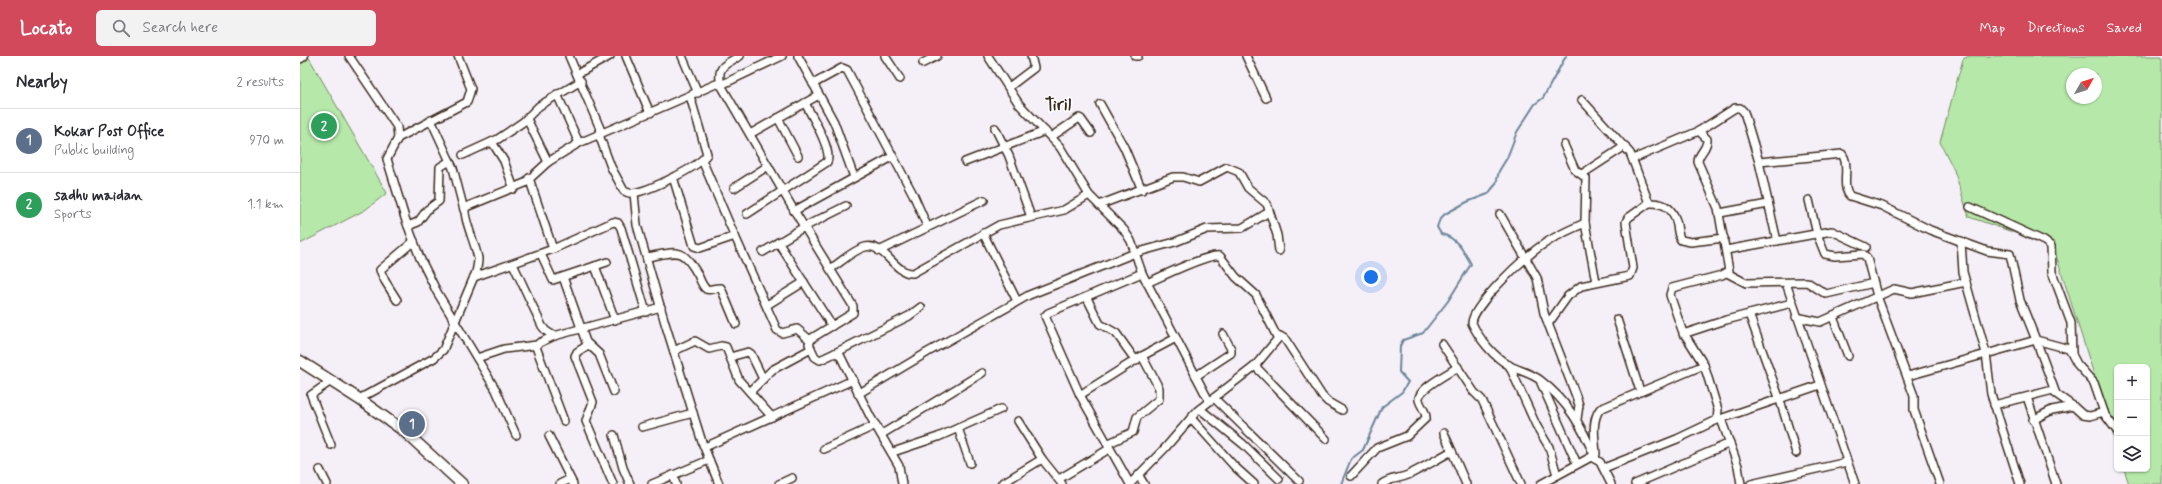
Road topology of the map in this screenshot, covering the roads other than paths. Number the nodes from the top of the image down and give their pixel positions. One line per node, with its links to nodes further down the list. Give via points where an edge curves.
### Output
1 (303, 56): 18 (street)
2 (349, 56): 45 (street, via 393,120 399,133)
3 (458, 56): 37 (street, via 470,84 470,98 461,106)
4 (569, 56): 20 (street)
5 (610, 56): 20 (street)
6 (626, 56): 34 (street)
7 (682, 56): 26 (street)
8 (740, 56): 24 (street, via 723,67 719,76)
9 (782, 56): 24 (street)
10 (798, 56): 23 (street)
11 (885, 56): 21 (street)
12 (937, 56): 19 (street)
13 (988, 56): 25 (street)
14 (1031, 56): 25 (street, via 1034,68)
15 (1135, 56): 16 (street)
16 (1138, 56)
17 (1246, 56): 30 (street)
18 (300, 58)
19 (923, 63)
20 (577, 74): 22 (street)
21 (900, 79)
22 (581, 81): 27 (street); 41 (street)
23 (813, 84): 28 (street); 53 (street, via 842,68 847,70)
24 (722, 85): 26 (street, via 716,84); 42 (street)
25 (1008, 87): 39 (street, via 1019,104)
26 (698, 93): 29 (street)
27 (557, 94): 36 (street, via 539,106); 47 (street)
28 (819, 95): 32 (street); 63 (street, via 834,122)
29 (690, 96): 34 (street); 55 (street, via 707,154)
30 (1266, 98)
31 (1582, 100): 50 (street)
32 (805, 102): 35 (street); 67 (street, via 825,143 829,158 825,164)
33 (1100, 104): 68 (street, via 1124,146)
34 (650, 113): 41 (street)
35 (778, 118): 42 (street); 52 (street)
36 (527, 119): 46 (street); 57 (street)
37 (431, 120): 45 (street); 56 (street)
38 (995, 128): 49 (street)
39 (1045, 131): 44 (street); 49 (street)
40 (1699, 131): 54 (street); 59 (street, via 1735,108 1740,108 1744,112); 81 (street, via 1708,142 1698,162)
41 (600, 134): 47 (street); 69 (street, via 620,185 624,191)
42 (750, 134): 60 (street)
43 (1091, 134): 44 (street, via 1079,118)
44 (1051, 137): 70 (street, via 1060,147)
45 (398, 138): 86 (street, via 387,159)
46 (492, 142): 51 (street); 66 (street, via 504,161)
47 (578, 144): 57 (street)
48 (1564, 145): 61 (street, via 1575,170)
49 (1005, 146): 58 (street); 84 (street)
50 (1625, 146): 54 (street); 61 (street)
51 (463, 155)
52 (798, 156)
53 (892, 157): 63 (street); 87 (street)
54 (1633, 158): 73 (street)
55 (702, 160): 62 (street); 91 (street)
56 (450, 161): 78 (street); 86 (street, via 440,167 439,201 427,210 418,222)
57 (548, 162): 64 (street)
58 (965, 162)
59 (1759, 162): 74 (street); 95 (street, via 1842,154 1845,160 1848,195 1882,206 1930,230)
60 (768, 166): 65 (street); 67 (street)
61 (1582, 174): 85 (street, via 1587,184)
62 (673, 177): 69 (street); 91 (street, via 694,246 700,248)
63 (854, 177): 79 (street)
64 (529, 178): 66 (street); 98 (street)
65 (734, 188)
66 (514, 189): 78 (street, via 471,204)
67 (782, 190): 79 (street); 82 (street)
68 (1142, 190): 75 (street); 80 (street, via 1178,176 1202,181 1222,168 1231,168 1242,174 1248,188 1267,204)
69 (634, 193): 106 (street, via 637,225)
70 (1089, 195): 75 (street); 84 (street, via 1064,210)
71 (984, 200): 87 (street)
72 (1809, 200): 90 (street)
73 (1649, 202): 92 (street, via 1663,203 1670,208 1681,240 1691,242); 116 (street, via 1632,214 1626,222 1632,268 1630,276)
74 (1768, 204): 81 (street); 94 (street)
75 (1099, 205): 103 (street, via 1124,230)
76 (846, 206): 88 (street)
77 (1970, 207): 154 (street, via 2051,246 2052,272 2071,323)
78 (464, 210): 114 (street, via 478,261)
79 (794, 212): 88 (street)
80 (1270, 212): 101 (street, via 1277,235); 103 (street, via 1242,228 1208,229 1175,242)
81 (1720, 213): 92 (street)
82 (747, 214)
83 (1500, 214): 105 (street)
84 (1031, 217): 89 (street, via 999,225)
85 (1585, 223): 105 (street); 116 (street)
86 (408, 226): 93 (street)
87 (927, 226): 100 (street)
88 (804, 227): 96 (street); 110 (street)
89 (983, 233): 100 (street, via 913,273 904,271); 124 (street)
90 (1817, 234): 94 (street); 97 (street, via 1834,231); 120 (street, via 1827,256 1865,255)
91 (735, 236): 126 (street)
92 (1724, 238): 99 (street)
93 (414, 241): 123 (street, via 380,270); 135 (street, via 437,292)
94 (1777, 241): 99 (street)
95 (1961, 241): 117 (street); 146 (street, via 1987,251 2010,254 2020,300)
96 (778, 242): 102 (street); 115 (street)
97 (1866, 247)
98 (553, 250): 104 (street); 129 (street, via 614,222 618,223)
99 (1726, 250): 112 (street, via 1729,271)
100 (880, 251): 110 (street, via 865,247)
101 (1278, 251)
102 (763, 252)
103 (1135, 253): 111 (street); 124 (street)
104 (541, 254): 108 (street); 113 (street, via 553,280)
105 (1526, 256): 137 (street, via 1537,278); 161 (street, via 1476,311 1472,319 1474,329 1482,340)
106 (647, 257): 127 (street); 136 (street, via 684,254 705,288 721,288)
107 (607, 262): 109 (street)
108 (513, 264): 114 (street); 142 (street, via 542,326)
109 (595, 266): 113 (street); 134 (street)
110 (830, 269): 138 (street, via 854,309 853,313)
111 (1142, 273): 118 (street); 122 (street)
112 (1727, 273): 119 (street, via 1746,283); 141 (street, via 1669,291)
113 (563, 277): 139 (street)
114 (474, 278): 135 (street)
115 (804, 282): 126 (street); 138 (street)
116 (1596, 282): 137 (street, via 1573,290)
117 (1966, 282): 121 (street, via 1912,293 1894,289); 153 (street)
118 (1147, 283): 143 (street, via 1213,256 1220,256 1236,277 1256,295); 144 (street)
119 (1786, 283): 120 (street, via 1807,282 1826,294); 125 (street)
120 (1874, 283): 121 (street)
121 (1877, 296): 132 (street); 167 (street)
122 (1086, 298): 160 (street, via 1100,324 1116,333); 178 (street, via 1045,316)
123 (397, 300)
124 (1017, 302): 177 (street)
125 (1792, 303): 130 (street); 131 (street)
126 (766, 304): 145 (street, via 780,333 797,328)
127 (661, 308): 129 (street); 151 (street)
128 (920, 308): 152 (street)
129 (646, 312): 134 (street)
130 (1749, 314): 141 (street); 182 (street)
131 (1796, 317): 132 (street, via 1820,322); 172 (street)
132 (1833, 317): 156 (street)
133 (1617, 319): 174 (street)
134 (616, 320): 139 (street)
135 (456, 322): 158 (street); 180 (street, via 447,343 434,358)
136 (736, 324)
137 (1548, 324): 192 (street, via 1579,404)
138 (832, 326): 145 (street)
139 (581, 329): 142 (street); 149 (street)
140 (1223, 334): 166 (street, via 1232,352)
141 (1684, 334): 162 (street)
142 (554, 336): 148 (street)
143 (1277, 337): 163 (street); 187 (street, via 1285,339 1326,400)
144 (1176, 338): 155 (street); 166 (street)
145 (810, 340): 150 (street)
146 (2036, 340): 153 (street); 154 (street, via 2066,347); 173 (street)
147 (1442, 344): 164 (street)
148 (536, 345): 158 (street, via 504,349); 195 (street)
149 (588, 345): 175 (street, via 599,354); 236 (street, via 575,356 593,402 586,421)
150 (811, 349): 152 (street, via 820,360); 168 (street, via 772,370)
151 (674, 351): 157 (street, via 698,342 709,349 724,345); 188 (street)
152 (835, 353): 170 (street, via 840,355)
153 (1986, 353): 167 (street); 183 (street)
154 (2072, 354): 189 (street, via 2097,389)
155 (1142, 356): 160 (street); 209 (street, via 1159,388 1160,399 1137,417 1133,432)
156 (1848, 356)
157 (730, 357): 168 (street, via 748,352); 176 (street, via 739,380)
158 (478, 358): 202 (street)
159 (300, 361): 171 (main road)
160 (1136, 361): 178 (street)
161 (1509, 365): 169 (street); 224 (street, via 1536,425 1550,447)
162 (1704, 365): 174 (street); 193 (street)
163 (1254, 366): 181 (street); 206 (street)
164 (1458, 367): 226 (street, via 1420,394 1419,399 1426,418 1407,436 1377,448); 248 (street, via 1487,408)
165 (982, 373): 203 (street)
166 (1196, 376): 181 (street)
167 (1908, 376): 255 (street, via 1914,396 1914,410)
168 (763, 379): 176 (street)
169 (1540, 379): 192 (street); 220 (street)
170 (853, 380): 177 (street); 190 (street)
171 (331, 381): 180 (main road); 208 (street, via 311,395)
172 (1820, 385): 182 (street); 218 (street)
173 (2053, 390): 179 (street); 184 (street)
174 (1640, 391): 216 (street, via 1600,409 1596,415)
175 (614, 392)
176 (750, 392): 190 (street)
177 (858, 394): 197 (street)
178 (1080, 395): 209 (street)
179 (2026, 397): 183 (street); 194 (street)
180 (359, 399): 232 (main road, via 404,431)
181 (1212, 400): 186 (street); 230 (street)
182 (1780, 400): 193 (street); 214 (street)
183 (1994, 404): 256 (street)
184 (2073, 406): 189 (street, via 2086,416); 194 (street, via 2052,410)
185 (1001, 409): 199 (street)
186 (1200, 409): 191 (street); 228 (street)
187 (1342, 410)
188 (693, 412): 198 (street); 210 (street)
189 (2104, 412): 200 (street)
190 (772, 417): 210 (street)
191 (1191, 418): 225 (street); 245 (street, via 1234,466)
192 (1577, 419): 216 (street)
193 (1719, 419): 207 (street); 221 (street)
194 (2034, 420): 257 (street)
195 (564, 421)
196 (1018, 421): 215 (street)
197 (876, 425): 203 (street); 211 (street)
198 (642, 428)
199 (958, 428): 213 (street); 219 (street)
200 (2114, 428)
201 (1444, 433): 212 (street)
202 (516, 434)
203 (882, 434): 213 (street)
204 (614, 435): 237 (street)
205 (549, 436): 229 (street)
206 (1326, 439)
207 (1730, 443): 251 (street); 252 (street, via 1741,475)
208 (331, 445)
209 (1108, 446): 231 (street); 243 (street)
210 (705, 447): 217 (street)
211 (824, 449)
212 (1452, 451): 246 (street, via 1416,471); 247 (street)
213 (892, 452): 233 (street)
214 (1796, 453)
215 (1042, 459): 231 (street); 242 (street)
216 (1596, 459): 220 (street, via 1591,458); 221 (street)
217 (709, 460): 223 (street); 240 (street)
218 (1847, 462): 253 (street); 254 (street)
219 (970, 463)
220 (1577, 464): 224 (street)
221 (1604, 468): 250 (street)
222 (320, 470): 234 (street)
223 (673, 475): 238 (street); 239 (street)
224 (1557, 475): 249 (street)
225 (1139, 476): 243 (street); 244 (street)
226 (1351, 476)
227 (792, 478): 241 (street)
228 (1279, 479)
229 (571, 481): 235 (street)
230 (1299, 481)
231 (1060, 482)
232 (460, 483)
233 (903, 483)
234 (327, 484)
235 (560, 484)
236 (613, 484)
237 (630, 484)
238 (652, 484)
239 (676, 484)
240 (718, 484)
241 (779, 484)
242 (1001, 484)
243 (1130, 484)
244 (1144, 484)
245 (1254, 484)
246 (1382, 484)
247 (1466, 484)
248 (1521, 484)
249 (1541, 484)
250 (1611, 484)
251 (1636, 484)
252 (1741, 484)
253 (1751, 484)
254 (1855, 484)
255 (1940, 484)
256 (2020, 484)
257 (2056, 484)

